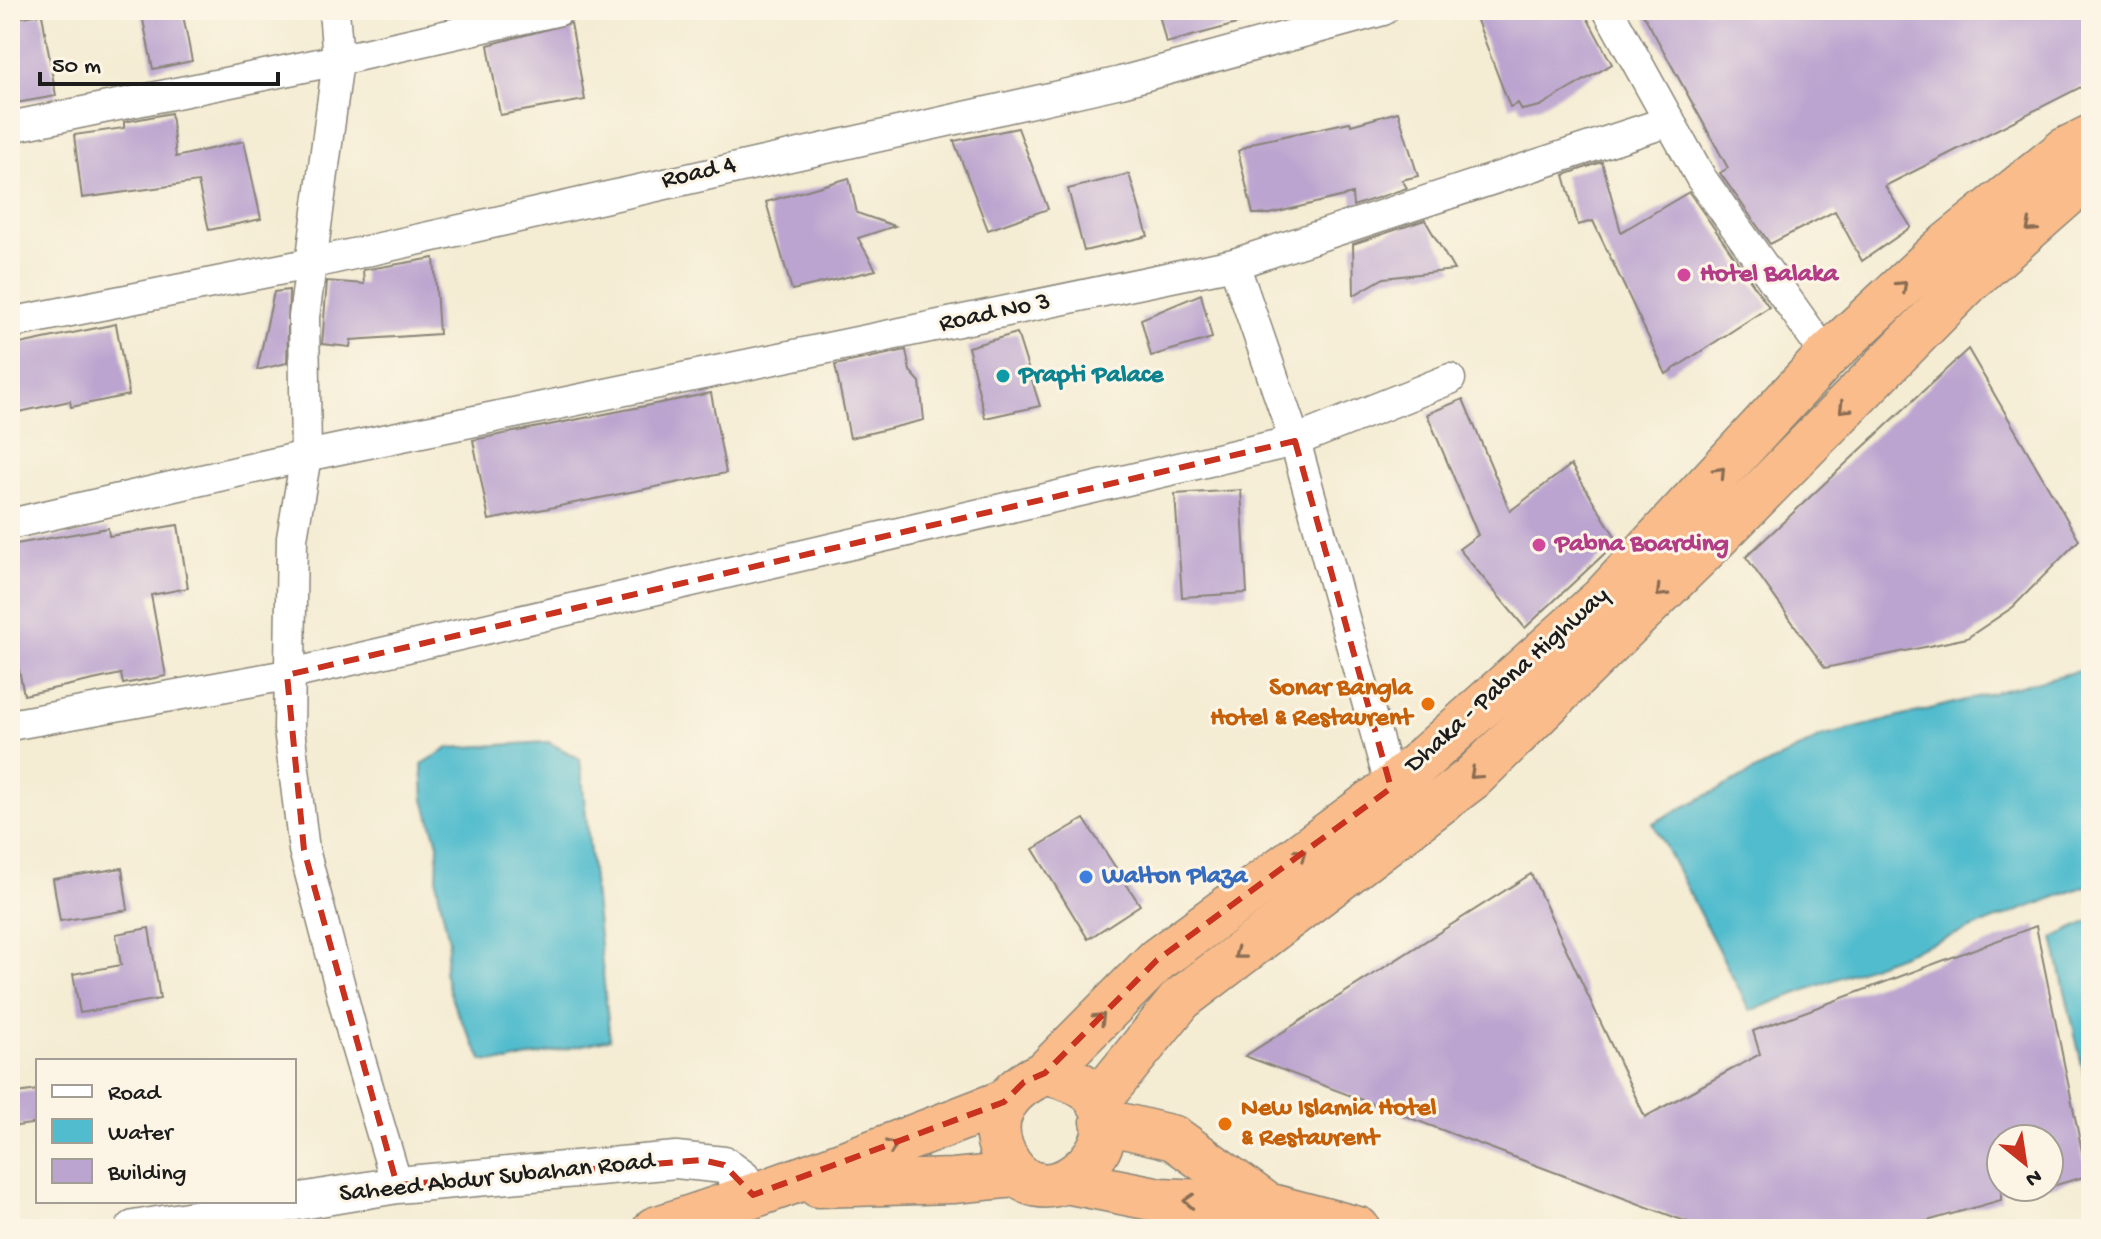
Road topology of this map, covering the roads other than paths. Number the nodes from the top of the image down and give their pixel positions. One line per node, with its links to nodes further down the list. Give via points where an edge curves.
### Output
1 (334, 10): 5 (street)
2 (559, 10): 5 (street)
3 (1383, 10): 9 (street, Road 4, via 1121,82)
4 (1608, 10): 6 (street)
5 (338, 60): 7 (street); 9 (street)
6 (1670, 121): 10 (street, Road No 3); 12 (street, via 1701,178)
7 (10, 127)
8 (2082, 162): 12 (highway, Dhaka - Pabna Highway, one-way to 8, via 1941,250); 17 (highway, Dhaka - Pabna Highway, one-way to 17, via 1967,283)
9 (313, 263): 11 (street, Road 4); 15 (street, via 304,317)
10 (1234, 264): 14 (street); 15 (street, Road No 3)
11 (10, 323)
12 (1827, 356): 17 (highway, Dhaka - Pabna Highway, one-way to 12)
13 (1450, 379): 14 (street)
14 (1295, 441): 18 (street); 20 (street)
15 (306, 456): 16 (street, Road No 3); 18 (street, via 292,538)
16 (10, 524)
17 (1692, 533): 20 (highway, Dhaka - Pabna Highway, via 1602,599); 22 (highway, Dhaka - Pabna Highway, one-way to 22, via 1472,778)
18 (287, 675): 19 (street); 28 (street, via 304,850)
19 (10, 725)
20 (1391, 788): 21 (highway, Dhaka - Pabna Highway, one-way to 20)
21 (1157, 960): 22 (highway); 23 (highway, Dhaka - Pabna Highway, one-way to 21)
22 (1181, 999): 25 (highway, Dhaka - Pabna Highway)
23 (1045, 1073): 24 (highway, via 1024,1082); 25 (highway, via 1071,1077 1090,1090)
24 (1004, 1102): 26 (highway, via 996,1128); 29 (highway, one-way to 24)
25 (1101, 1111): 27 (highway, via 1105,1128 1098,1156); 32 (highway, via 1174,1138)
26 (1015, 1175): 27 (highway, via 1034,1184); 29 (highway)
27 (1070, 1182): 32 (highway, one-way to 27, via 1161,1200)
28 (397, 1185): 29 (street, Saheed Abdur Subahan Road, via 702,1160); 30 (street, Saheed Abdur Subahan Road)
29 (773, 1190): 34 (highway)
30 (296, 1202)
31 (289, 1203): 33 (street, Saheed Abdur Subahan Road)
32 (1267, 1205): 35 (highway)
33 (134, 1229)
34 (655, 1229)
35 (1358, 1229)

